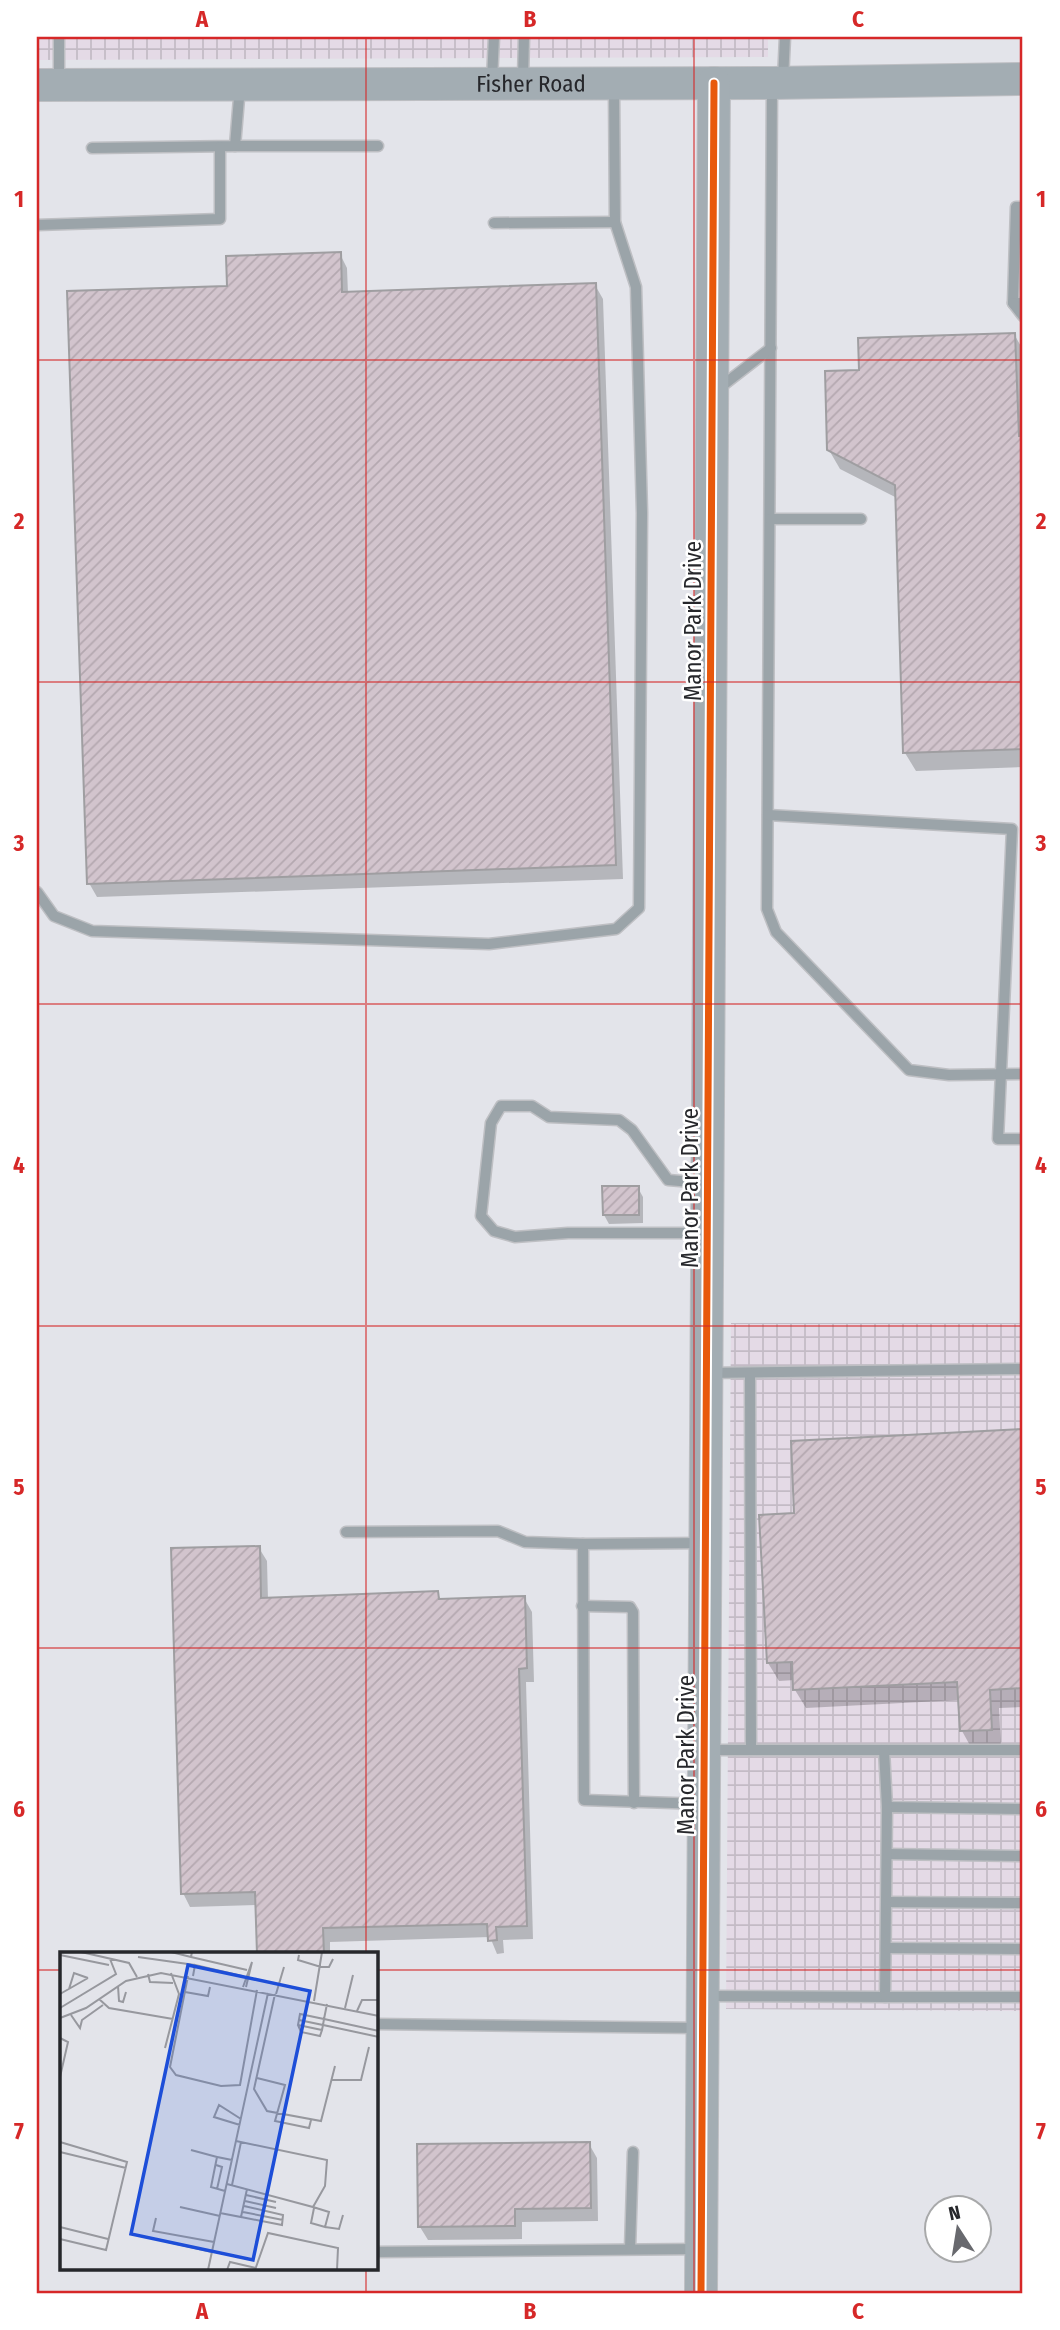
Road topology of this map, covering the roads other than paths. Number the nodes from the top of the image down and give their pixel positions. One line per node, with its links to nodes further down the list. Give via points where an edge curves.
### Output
1 (59, 37): 12 (lane)
2 (494, 37): 7 (lane)
3 (523, 37): 8 (lane)
4 (785, 37): 11 (lane)
5 (1023, 79): 11 (street, Fisher Road)
6 (240, 83): 7 (street, Fisher Road); 12 (street, Fisher Road); 14 (lane)
7 (491, 83): 8 (street, Fisher Road)
8 (523, 83): 9 (street, Fisher Road)
9 (614, 83): 10 (street, Fisher Road); 18 (lane)
10 (714, 83): 11 (street, Fisher Road); 25 (street, Manor Park Drive)
11 (778, 83): 24 (lane)
12 (48, 85)
13 (220, 146): 14 (lane); 16 (lane); 20 (lane, via 220,219)
14 (235, 146): 15 (lane)
15 (378, 146)
16 (92, 148)
17 (1023, 207): 21 (lane, via 1016,207)
18 (615, 222): 19 (lane); 29 (lane, via 636,287 642,513 639,908 616,929 475,944 92,931 54,916)
19 (494, 223)
20 (37, 225)
21 (1019, 258): 22 (lane)
22 (1018, 303): 23 (lane)
23 (1023, 316)
24 (771, 348): 25 (lane); 26 (lane)
25 (713, 392): 33 (street, Manor Park Drive)
26 (770, 519): 27 (lane); 28 (lane)
27 (861, 519)
28 (768, 815): 30 (lane, via 767,909 776,932 909,1070); 30 (lane, via 1012,828)
29 (37, 892)
30 (1000, 1074): 31 (lane); 32 (lane, via 998,1139)
31 (1023, 1074)
32 (1023, 1139)
33 (709, 1183): 34 (street, Manor Park Drive); 34 (lane, via 668,1181 619,1119 549,1117 532,1105 501,1106 491,1123 481,1216 494,1231 515,1237)
34 (709, 1233): 36 (street, Manor Park Drive)
35 (1023, 1369): 37 (lane)
36 (708, 1373): 37 (lane); 39 (street, Manor Park Drive)
37 (750, 1373): 43 (lane)
38 (346, 1532): 40 (lane, via 498,1531 525,1542)
39 (707, 1543): 40 (lane); 42 (street, Manor Park Drive)
40 (583, 1544): 41 (lane)
41 (582, 1606): 46 (lane, via 630,1607 633,1612); 46 (lane, via 583,1798 586,1802)
42 (705, 1750): 43 (lane); 47 (street, Manor Park Drive)
43 (751, 1750): 44 (lane)
44 (884, 1750): 45 (lane); 48 (lane)
45 (1023, 1750)
46 (635, 1803): 47 (lane)
47 (705, 1804): 56 (street, Manor Park Drive)
48 (887, 1807): 49 (lane); 50 (lane)
49 (1023, 1809)
50 (887, 1854): 51 (lane); 52 (lane)
51 (1023, 1856)
52 (887, 1902): 53 (lane); 54 (lane)
53 (1023, 1903)
54 (887, 1948): 55 (lane); 57 (lane)
55 (1023, 1949)
56 (704, 1996): 57 (lane); 60 (street, Manor Park Drive)
57 (885, 1997): 58 (lane)
58 (1023, 1997)
59 (378, 2024): 60 (lane)
60 (704, 2028): 63 (street, Manor Park Drive)
61 (633, 2152): 62 (lane)
62 (630, 2249): 63 (lane); 64 (lane)
63 (702, 2249): 65 (street, Manor Park Drive)
64 (378, 2252)
65 (701, 2293)

